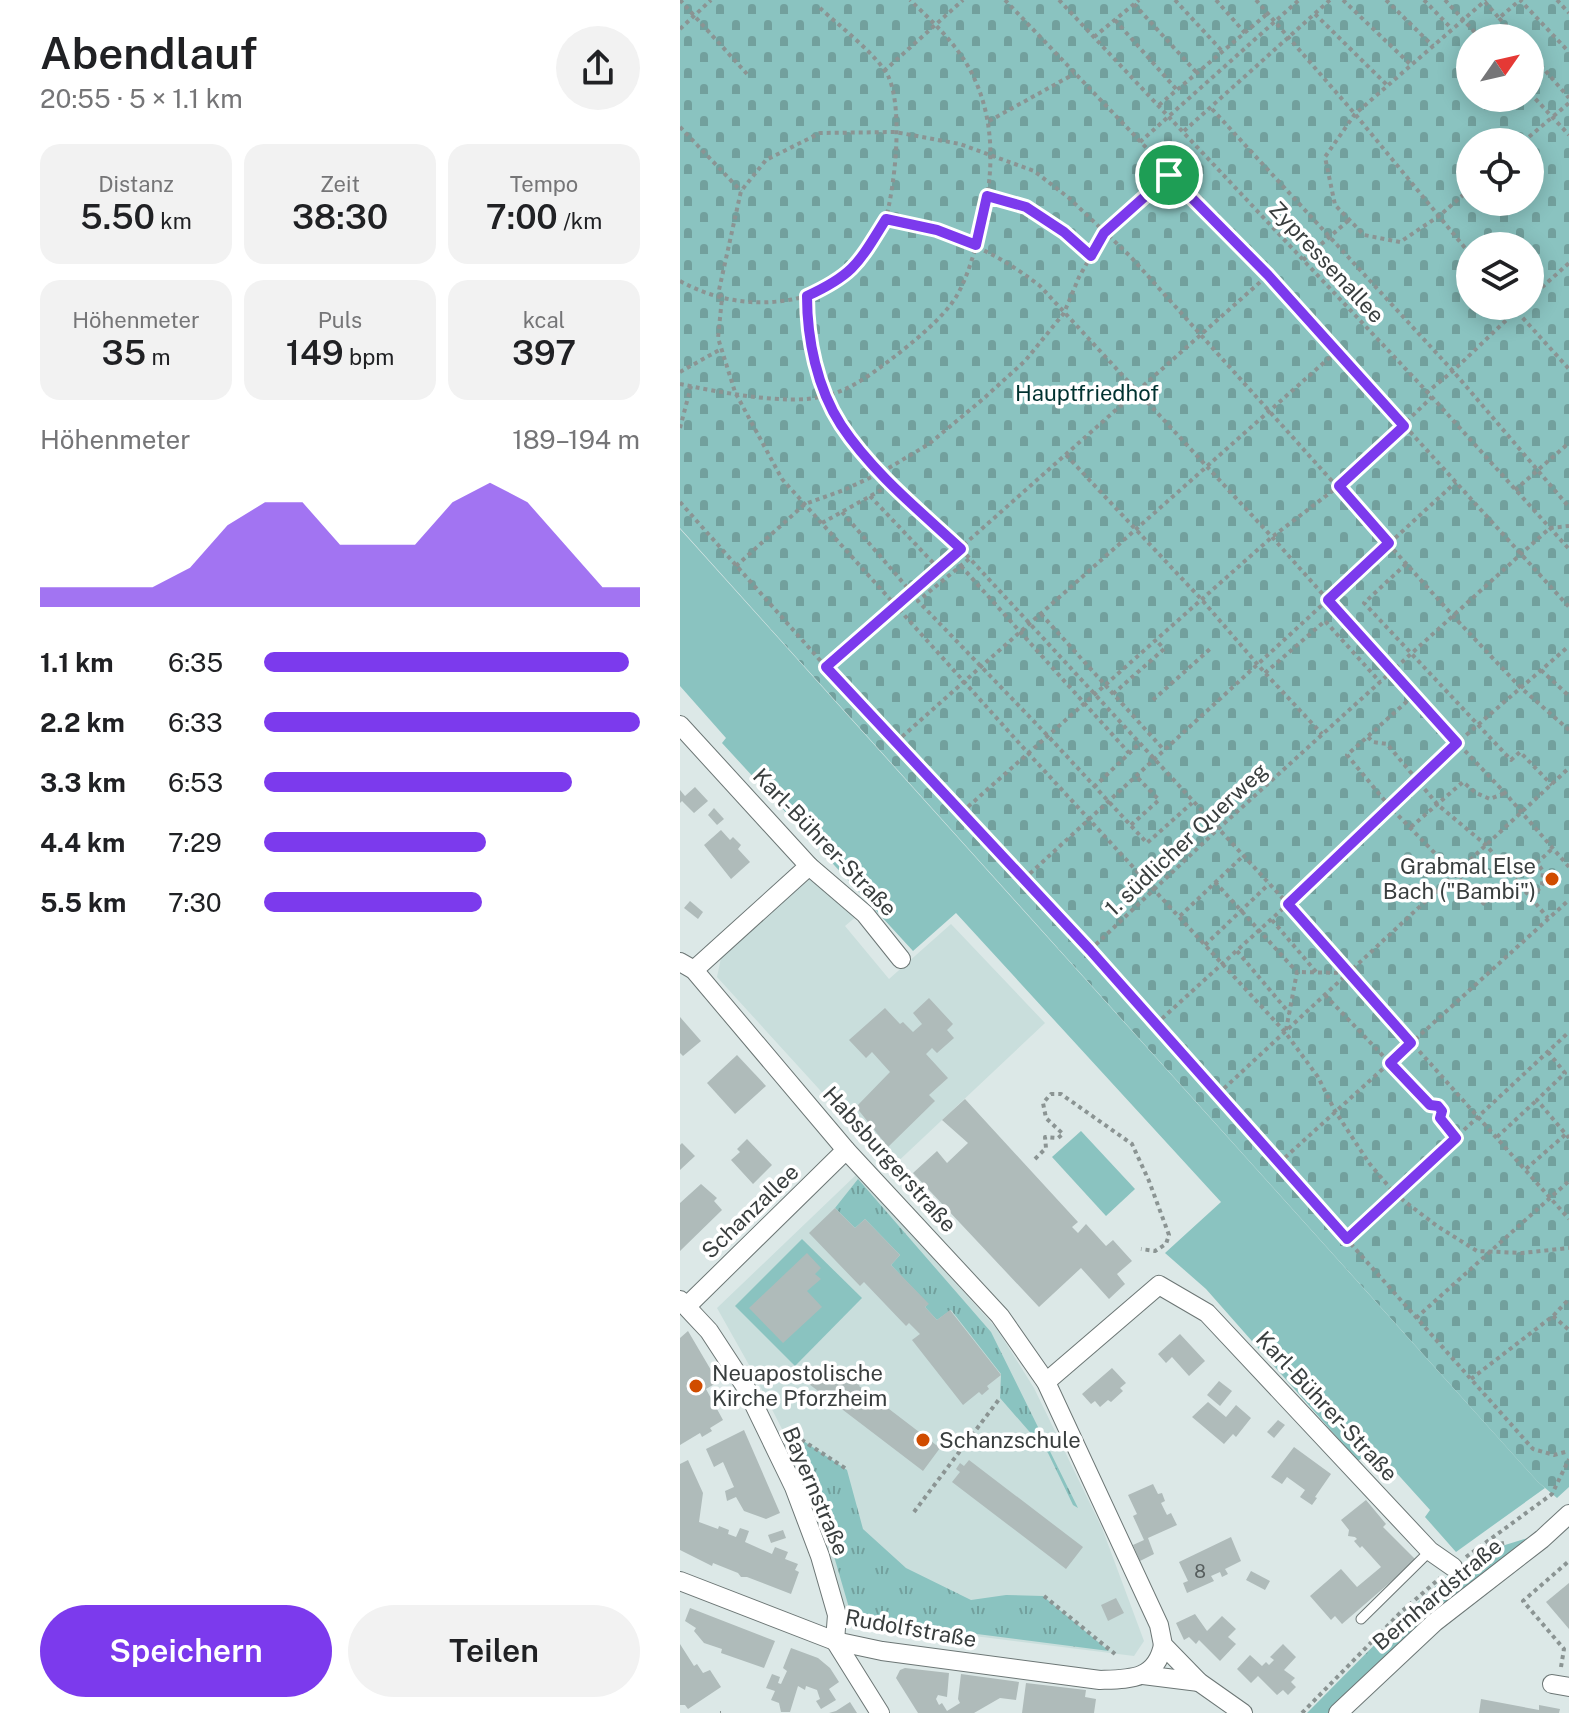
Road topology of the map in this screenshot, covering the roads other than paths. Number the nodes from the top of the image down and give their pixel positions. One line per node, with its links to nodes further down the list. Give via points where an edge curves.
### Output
1 (680, 725): 2 (street, Karl-Bührer-Straße)
2 (809, 866): 3 (street, Karl-Bührer-Straße, via 865,914); 4 (street, Habsburgerstraße)
3 (901, 959)
4 (687, 966): 5 (street, Habsburgerstraße)
5 (846, 1150): 6 (street, Schanzallee); 7 (street, Habsburgerstraße, via 1000,1316)
6 (684, 1303): 13 (street, Bayernstraße, via 738,1375 794,1487 837,1615)
7 (1046, 1382): 9 (street, Karl-Bührer-Straße, via 1159,1285 1207,1313); 14 (street, Habsburgerstraße, via 1159,1625)
8 (1569, 1514): 19 (street, Bernhardstraße, via 1435,1622)
9 (1430, 1551): 10 (street, Karl-Bührer-Straße); 12 (lane)
10 (1453, 1567)
11 (680, 1581): 13 (street, Rudolfstraße)
12 (1361, 1619)
13 (835, 1641): 15 (street, Rudolfstraße, via 1100,1680); 17 (street, Bayernstraße)
14 (1163, 1645): 15 (street, via 1160,1659); 16 (street, Habsburgerstraße)
15 (1143, 1675): 16 (street, Rudolfstraße)
16 (1199, 1682): 18 (street, Habsburgerstraße)
17 (880, 1713)
18 (1243, 1713)
19 (1338, 1713)

